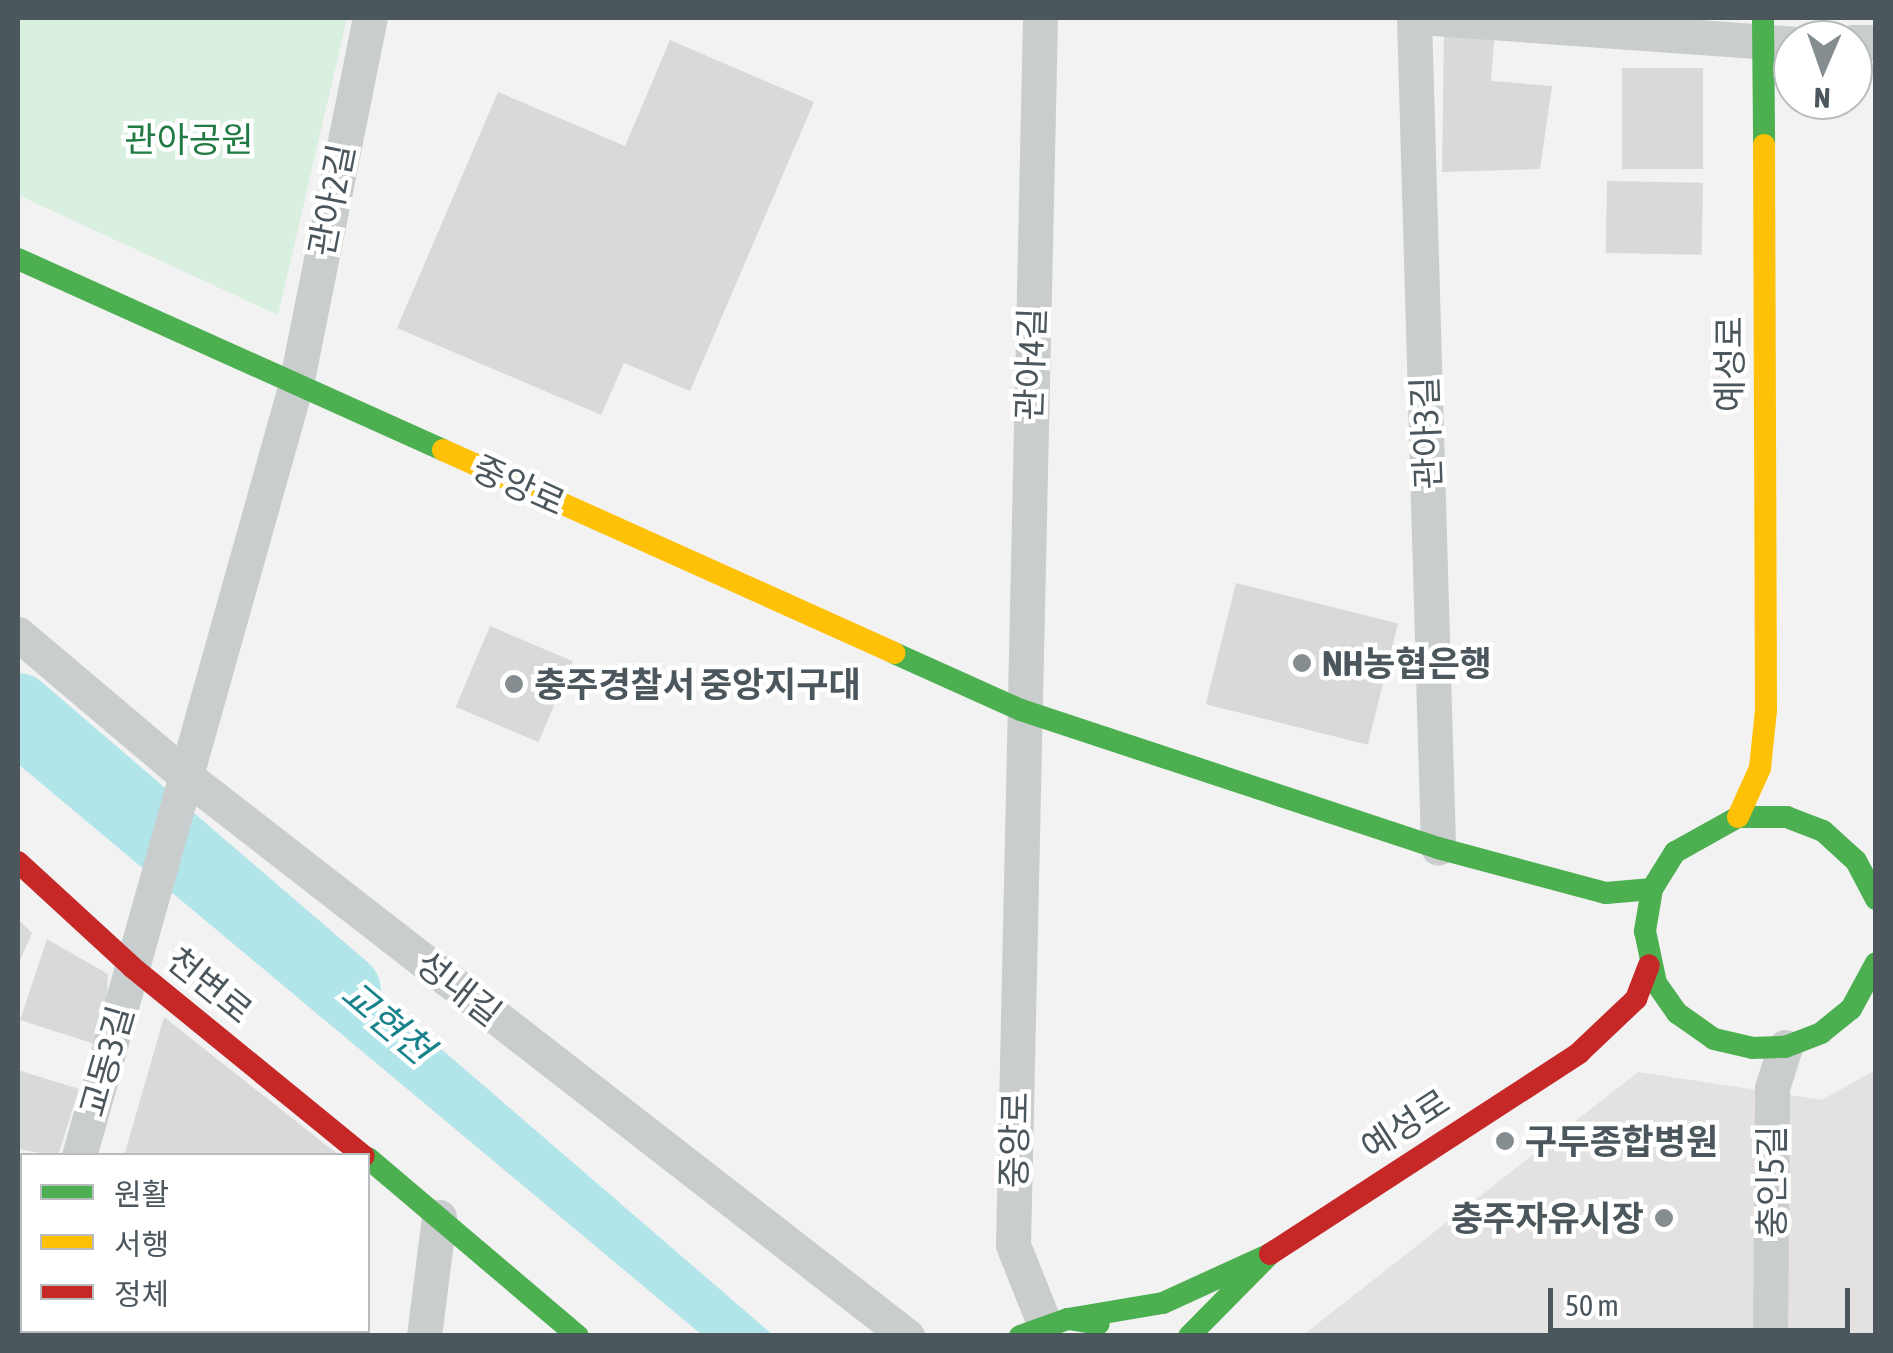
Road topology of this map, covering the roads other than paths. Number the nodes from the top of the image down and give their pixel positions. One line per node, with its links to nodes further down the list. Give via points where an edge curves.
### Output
1 (370, 18): 7 (street, 관아2길)
2 (1040, 18): 9 (street, 관아4길)
3 (1414, 18): 14 (street, 관아3길)
4 (1434, 18): 5 (street)
5 (1773, 35): 10 (street, 예성로)
6 (18, 258): 7 (street, 중앙로)
7 (296, 384): 9 (street, 중앙로); 11 (street, 관아2길)
8 (18, 634): 11 (street, 성내길)
9 (1021, 710): 14 (street, 중앙로); 31 (street, 중앙로, via 1013,1246)
10 (1766, 710): 12 (street, 예성로, via 1760,768); 13 (street, 예성로, via 1780,786)
11 (185, 782): 21 (street, 교동3길); 34 (street, 성내길)
12 (1738, 817): 13 (street); 16 (street, via 1686,842)
13 (1802, 821): 18 (street, via 1849,852)
14 (1438, 848): 17 (street, 중앙로)
15 (18, 862): 21 (street, 천변로)
16 (1652, 890): 17 (street, 중앙로); 19 (street)
17 (1606, 892): 19 (street, 중앙로)
18 (1876, 899)
19 (1645, 920): 20 (street)
20 (1649, 965): 23 (street, via 1666,998); 25 (street, 예성로, via 1636,1000)
21 (132, 966): 26 (street, 교동3길); 27 (street, 천변로)
22 (1874, 971): 24 (street, via 1837,1022)
23 (1692, 1025): 24 (street); 25 (street, 예성로, via 1644,1028)
24 (1769, 1047): 37 (street, 충인5길)
25 (1579, 1053): 30 (street, 예성로)
26 (80, 1153)
27 (361, 1153)
28 (370, 1160): 29 (street, 천변로)
29 (439, 1217): 32 (street); 33 (street, 천변로)
30 (1270, 1254): 31 (street, 예성로, via 1163,1303); 36 (street, 예성로)
31 (1044, 1326): 35 (street)
32 (424, 1336)
33 (578, 1336)
34 (906, 1336)
35 (1121, 1336)
36 (1189, 1336)
37 (1770, 1336)

